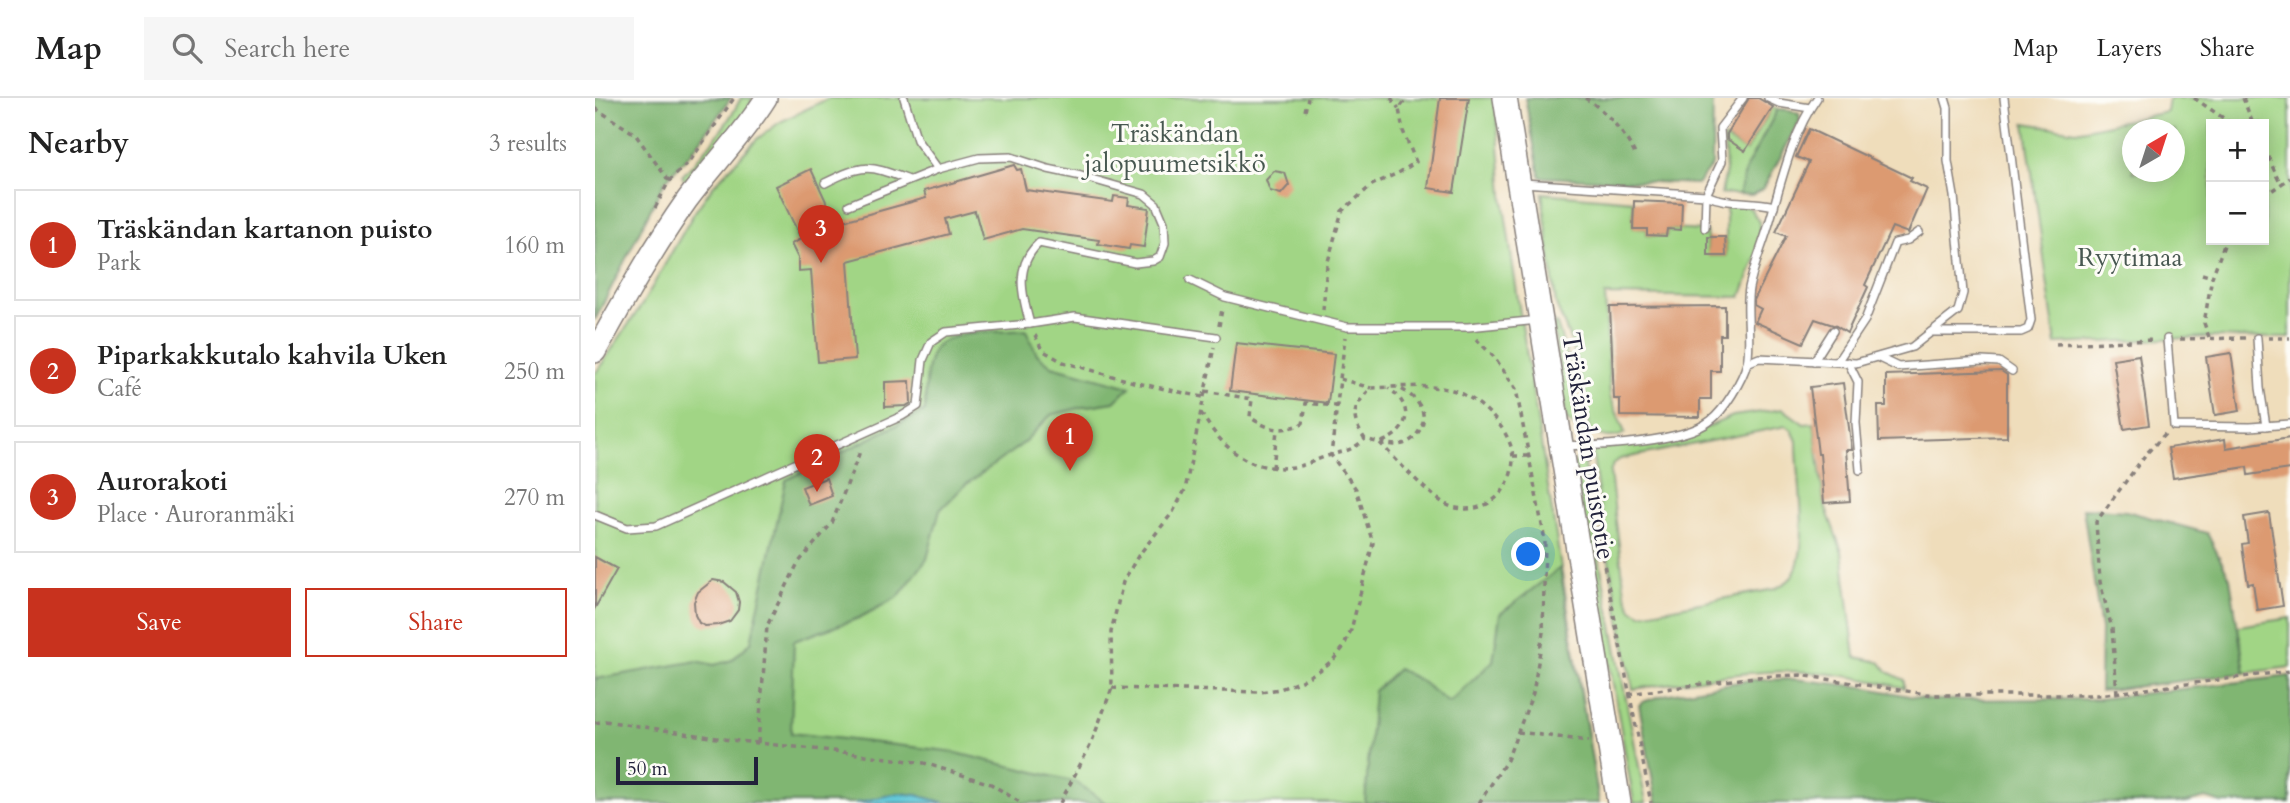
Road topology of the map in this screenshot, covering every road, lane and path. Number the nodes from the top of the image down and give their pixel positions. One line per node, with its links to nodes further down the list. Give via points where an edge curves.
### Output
1 (767, 98): 52 (main road, via 688,199)
2 (904, 98): 23 (lane, via 917,140)
3 (1308, 98): 18 (path)
4 (1391, 98): 17 (path)
5 (1407, 98): 17 (path)
6 (1505, 98): 28 (main road, Träskändan puistotie)
7 (1585, 98): 21 (path, via 1617,127)
8 (1743, 98): 31 (lane, via 1720,128 1723,161)
9 (1768, 98): 16 (lane)
10 (1817, 98): 16 (lane)
11 (1945, 98): 47 (lane, via 1962,293 1958,312)
12 (2004, 98): 47 (lane, via 2031,320 2028,330)
13 (2194, 98): 19 (path)
14 (2243, 98): 20 (path)
15 (595, 108): 26 (path, via 635,134)
16 (1810, 108): 33 (lane)
17 (1399, 109): 42 (path, via 1416,162 1372,185 1342,211 1327,265)
18 (1305, 111)
19 (2225, 119)
20 (2251, 119)
21 (1635, 154)
22 (2269, 160): 29 (path)
23 (938, 169): 25 (lane); 43 (lane, via 979,158 1011,157 1144,194 1156,204 1164,223 1165,243 1160,257 1153,261 1135,263 1039,243 1030,251 1021,289)
24 (2290, 178): 29 (path)
25 (910, 180): 27 (lane, via 876,168 854,169); 32 (lane)
26 (669, 181)
27 (825, 183)
28 (1519, 183): 31 (lane); 41 (main road, Träskändan puistotie)
29 (2280, 183): 30 (path)
30 (2269, 192)
31 (1706, 195): 33 (lane, via 1721,202 1755,201); 34 (lane)
32 (849, 205)
33 (1774, 206): 57 (lane, via 1749,287)
34 (1705, 228)
35 (1919, 232): 55 (lane, via 1895,243 1865,320)
36 (2224, 245): 38 (path)
37 (2202, 274): 38 (path)
38 (2212, 277): 49 (path, via 2204,323)
39 (1190, 280): 40 (lane)
40 (1225, 297): 42 (lane); 48 (path)
41 (1540, 320): 45 (lane); 74 (main road, Träskändan puistotie)
42 (1321, 321): 44 (lane)
43 (1030, 324): 48 (lane, via 1075,317); 64 (path, via 1042,350 1063,362); 71 (lane, via 946,332 931,342 923,360 918,406)
44 (1347, 327): 45 (lane); 59 (path)
45 (1468, 327): 78 (path, via 1516,389)
46 (1833, 331): 54 (lane)
47 (1931, 332): 53 (lane, via 1912,346)
48 (1216, 337): 63 (path)
49 (2209, 337)
50 (2257, 338): 69 (lane)
51 (2167, 340): 68 (lane)
52 (595, 352)
53 (1878, 357): 56 (lane); 58 (lane, via 1898,367 1982,361 1999,362)
54 (1814, 361): 55 (lane); 57 (lane, via 1759,358)
55 (1837, 362): 56 (lane)
56 (1848, 362): 80 (lane, via 1858,382)
57 (1747, 363): 75 (lane, via 1728,400 1710,422 1679,434)
58 (2012, 371)
59 (1339, 379): 62 (path); 65 (path)
60 (1386, 387): 61 (path); 62 (path); 73 (path, via 1400,397 1406,415 1393,438)
61 (1397, 387): 73 (path, via 1417,400 1423,410 1423,426 1410,441); 77 (path, via 1427,387 1471,398 1496,421)
62 (1371, 388): 72 (path, via 1354,413)
63 (1205, 391): 64 (path); 70 (path, via 1252,399 1250,417)
64 (1203, 397): 66 (path)
65 (1337, 406): 70 (path, via 1306,403 1303,423); 76 (path)
66 (1200, 412): 79 (path, via 1230,450); 83 (path, via 1185,490 1122,582 1111,632)
67 (2290, 424): 69 (lane)
68 (2174, 426): 69 (lane); 84 (path, via 2146,454 2096,522)
69 (2266, 426)
70 (1277, 430): 79 (path)
71 (869, 433): 81 (lane, via 656,526 627,528); 88 (path, via 832,523 798,563 767,626)
72 (1366, 439): 73 (path); 76 (path, via 1351,451)
73 (1380, 443): 77 (path, via 1432,493 1449,506 1462,508 1495,501 1509,482)
74 (1560, 445): 75 (lane); 89 (main road, Träskändan puistotie)
75 (1587, 446): 85 (path)
76 (1331, 455): 79 (path, via 1294,467); 83 (path, via 1356,489 1373,542 1350,630 1333,660 1301,681 1260,692)
77 (1513, 456): 78 (path)
78 (1530, 456): 87 (path, via 1545,541 1543,632 1533,693)
79 (1273, 468)
80 (1860, 470)
81 (595, 514)
82 (2290, 671): 84 (path)
83 (1112, 688): 92 (path, via 1091,744)
84 (2117, 693): 85 (path, via 1933,695 1800,675)
85 (1628, 694): 90 (path)
86 (595, 723): 88 (path)
87 (1518, 732): 89 (path, via 1587,741); 93 (path, via 1507,760)
88 (758, 743): 91 (path, via 924,763 991,784)
89 (1609, 750): 90 (path); 94 (main road, Träskändan puistotie)
90 (1644, 770): 95 (path)
91 (1021, 803)
92 (1060, 803)
93 (1479, 803)
94 (1619, 803)
95 (1651, 803)

